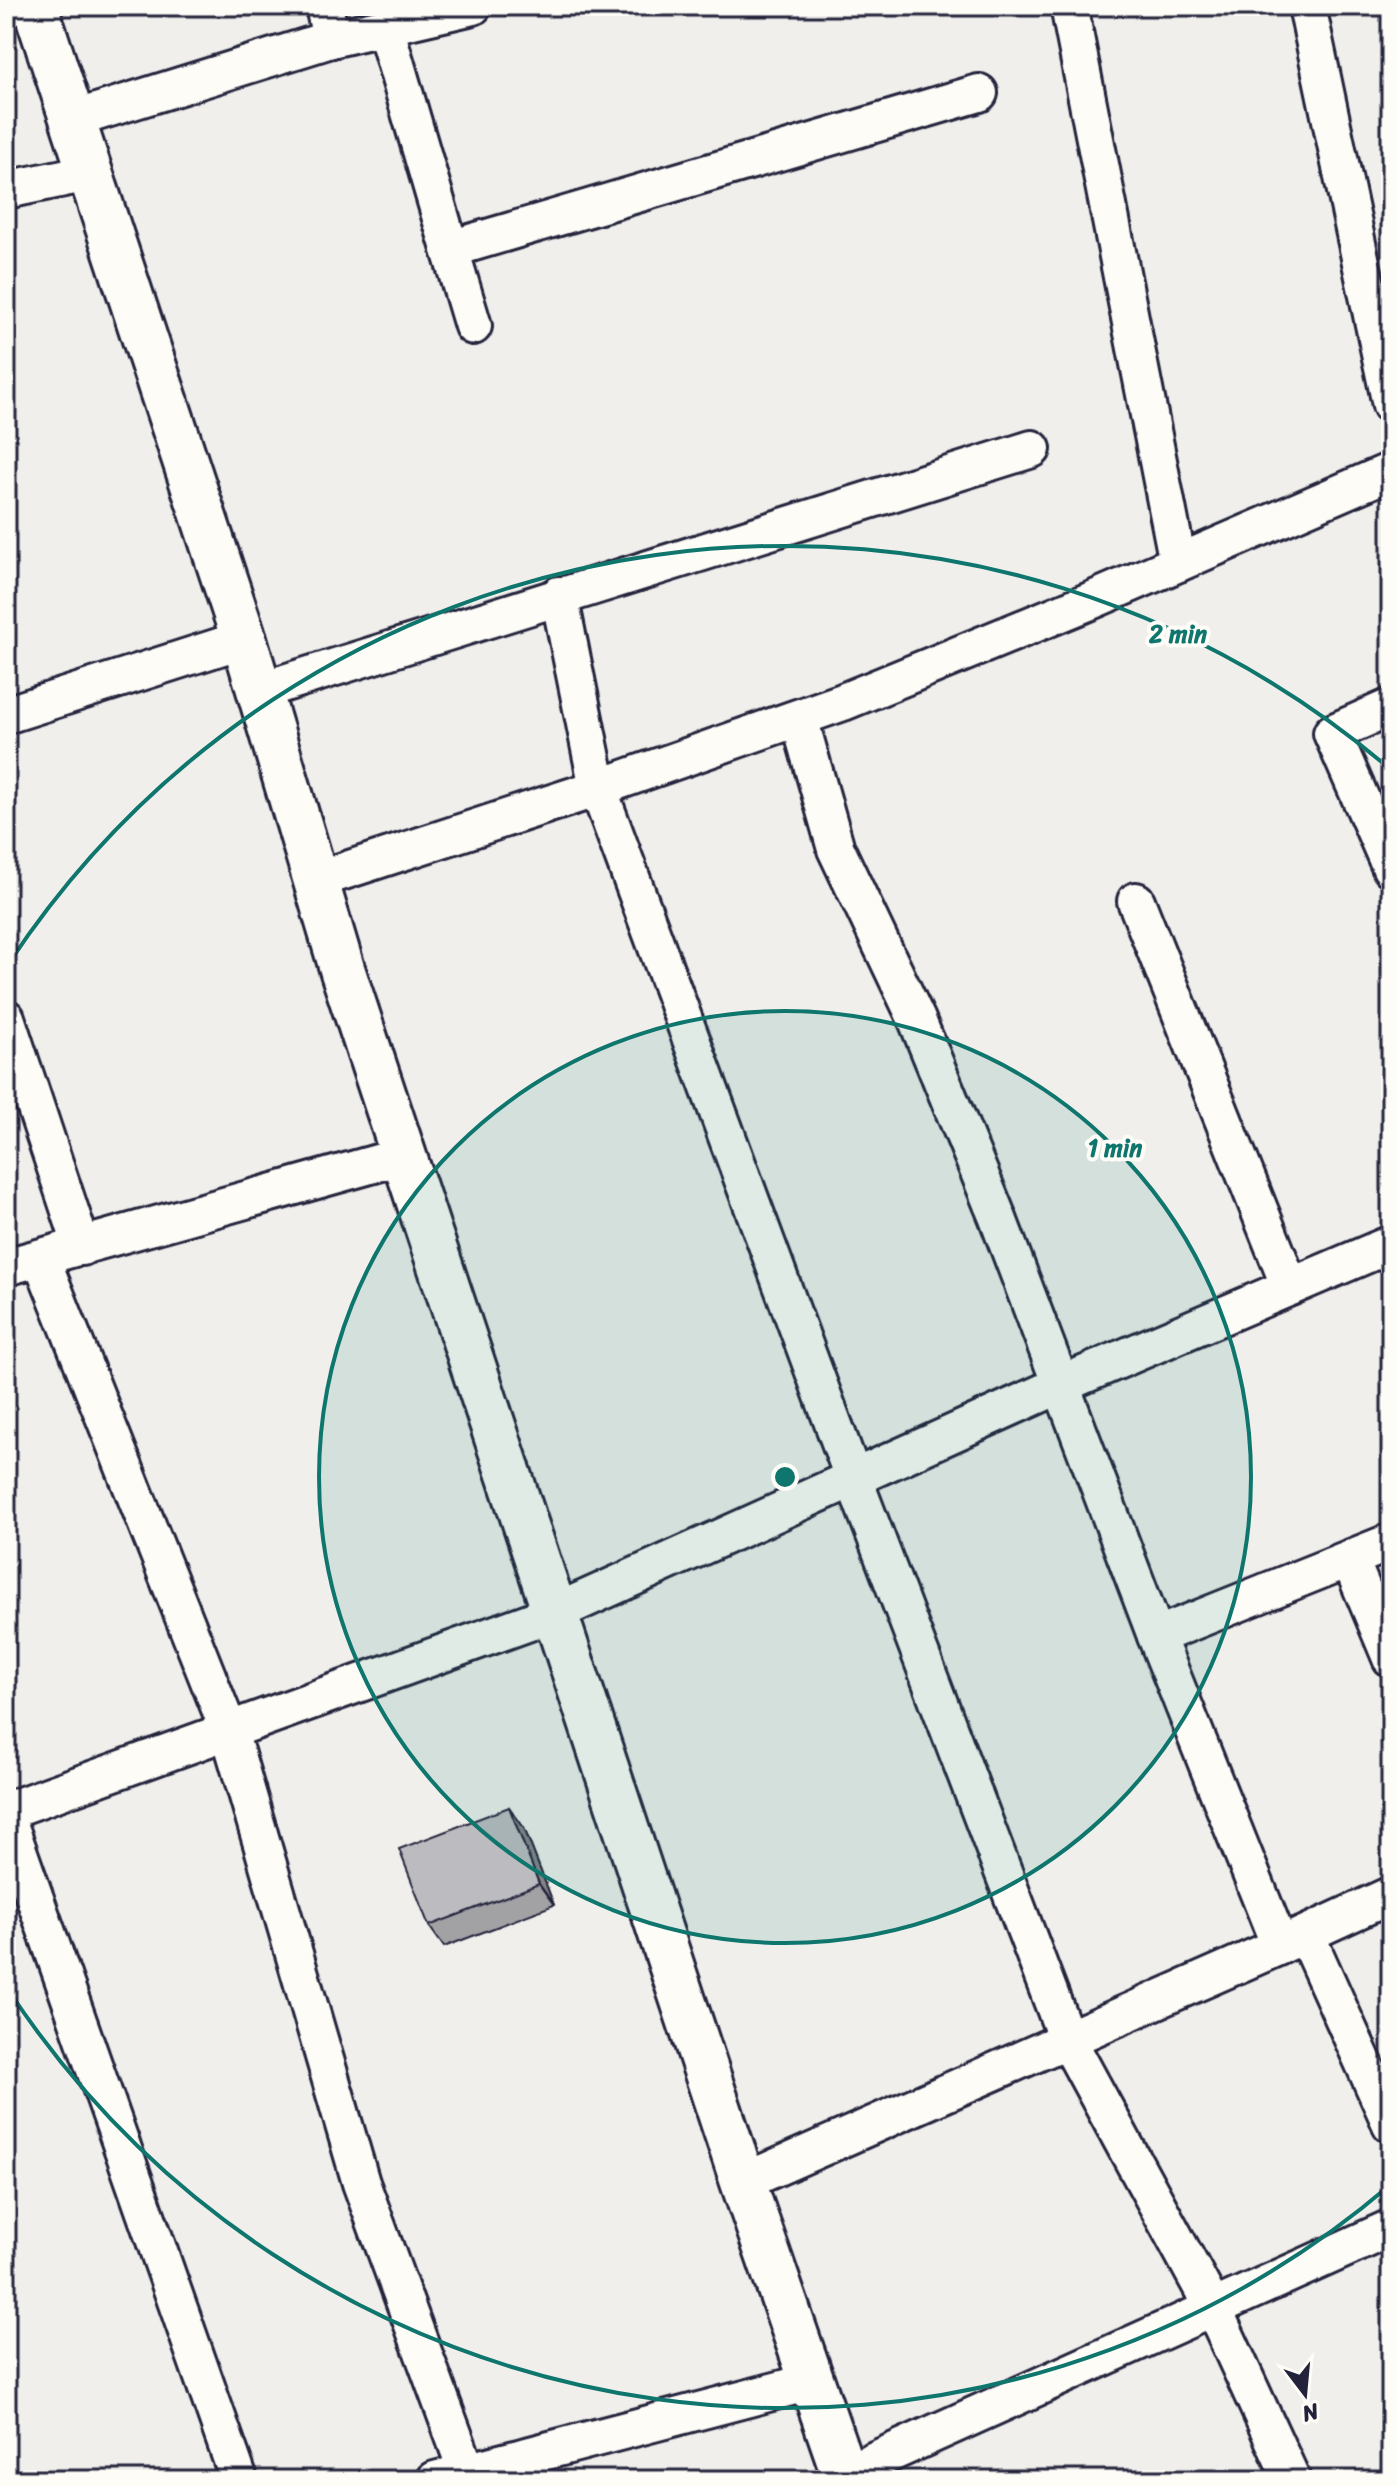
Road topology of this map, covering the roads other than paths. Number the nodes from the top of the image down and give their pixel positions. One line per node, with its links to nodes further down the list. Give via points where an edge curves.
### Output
1 (35, 6): 8 (main road)
2 (473, 6): 6 (street)
3 (1069, 6): 16 (street)
4 (1307, 6): 13 (street)
5 (327, 22): 6 (street); 8 (street)
6 (385, 27): 11 (street)
7 (979, 93): 11 (street)
8 (71, 120): 9 (main road)
9 (88, 173): 10 (street); 18 (main road)
10 (6, 190)
11 (450, 249): 12 (street)
12 (473, 326)
13 (1391, 405)
14 (1032, 449): 17 (street)
15 (1391, 471): 16 (street)
16 (1178, 563): 22 (street)
17 (559, 595): 19 (street); 23 (street)
18 (244, 639): 19 (main road); 21 (street)
19 (259, 691): 25 (main road)
20 (1391, 707): 24 (street, via 1332,733)
21 (6, 715)
22 (799, 718): 23 (street); 34 (street, via 836,849 917,1020)
23 (598, 788): 25 (street); 35 (street)
24 (1391, 868)
25 (316, 880): 28 (main road)
26 (1136, 901): 33 (street)
27 (9, 1035): 30 (street)
28 (406, 1155): 30 (street); 38 (main road)
29 (1391, 1244): 33 (street)
30 (82, 1247): 31 (street)
31 (41, 1258): 32 (street); 41 (street)
32 (6, 1267)
33 (1290, 1287): 34 (street)
34 (1060, 1385): 35 (street); 39 (street)
35 (853, 1477): 38 (street); 45 (street)
36 (1391, 1542): 37 (street)
37 (1350, 1560): 39 (street); 40 (street)
38 (554, 1613): 41 (street); 47 (main road)
39 (1156, 1636): 44 (street)
40 (1391, 1658)
41 (229, 1731): 42 (street); 51 (street, via 361,2183)
42 (6, 1813): 53 (street)
43 (1391, 1895): 44 (street)
44 (1293, 1940): 45 (street); 46 (street)
45 (1066, 2037): 47 (street); 49 (street)
46 (1391, 2124)
47 (743, 2182): 50 (main road)
48 (1391, 2228): 49 (street)
49 (1213, 2308): 52 (street); 54 (street)
50 (810, 2382): 51 (street); 52 (main road)
51 (457, 2477)
52 (845, 2477)
53 (239, 2480)
54 (1292, 2480)

